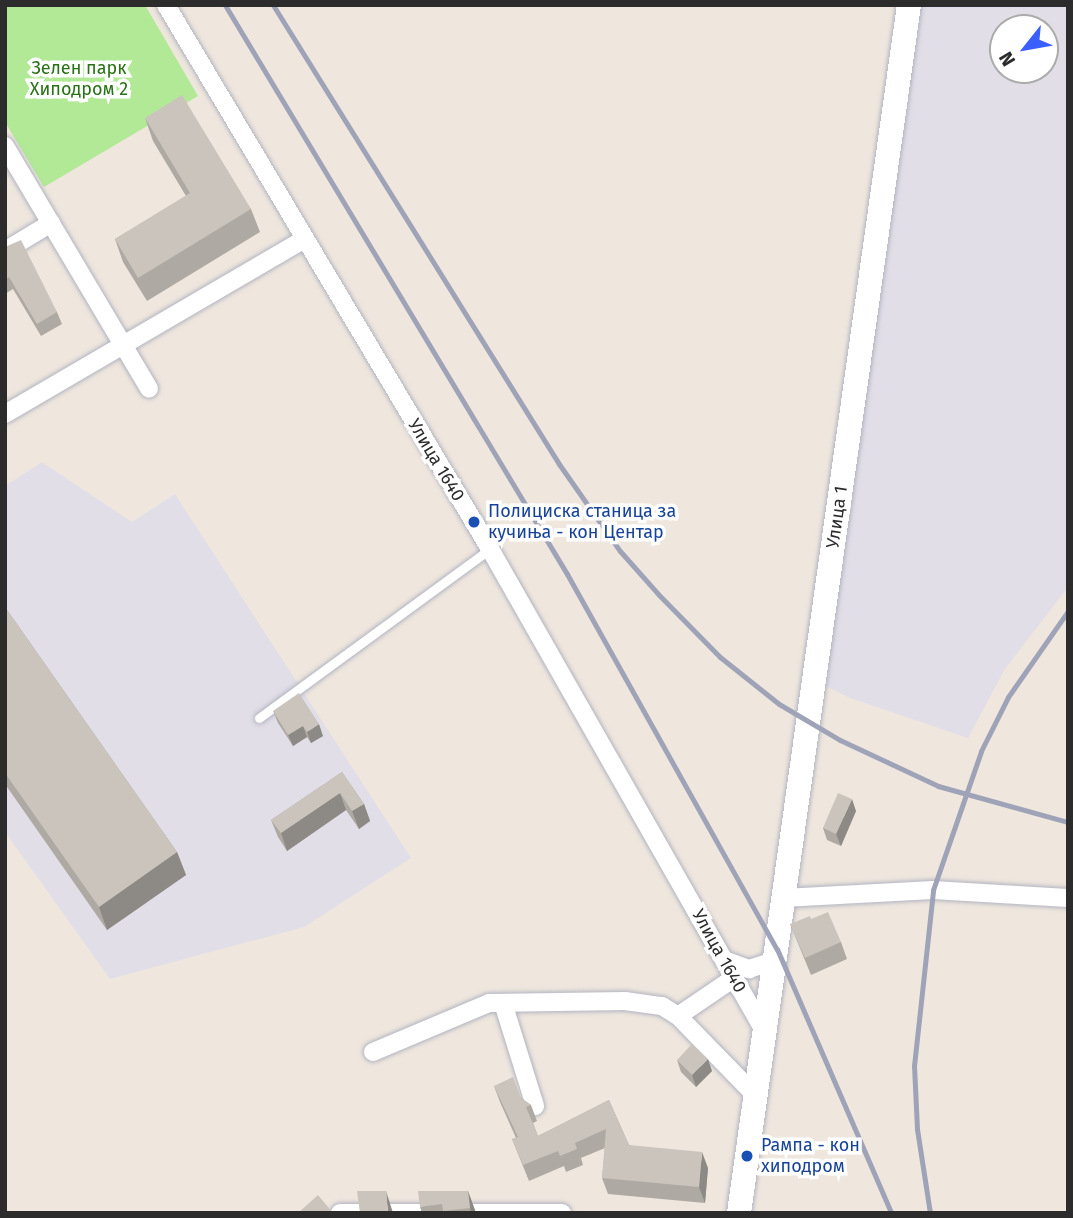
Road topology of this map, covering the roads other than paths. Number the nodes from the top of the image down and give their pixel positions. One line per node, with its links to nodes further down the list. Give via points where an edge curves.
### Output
1 (166, 5): 5 (street, Улица 1640)
2 (909, 5): 12 (main road, Улица 1)
3 (5, 146): 4 (street)
4 (51, 223): 6 (street); 7 (street)
5 (304, 239): 7 (street); 10 (street, Улица 1640)
6 (5, 251)
7 (123, 345): 8 (street); 9 (street)
8 (149, 389)
9 (5, 414)
10 (490, 549): 11 (lane); 14 (street, Улица 1640)
11 (259, 718)
12 (783, 898): 13 (street, via 933,890); 15 (main road, Улица 1)
13 (1068, 898)
14 (724, 960): 15 (street, via 749,969); 16 (street, Улица 1640)
15 (774, 961): 19 (main road, Улица 1)
16 (734, 978): 18 (street); 19 (street, Улица 1640)
17 (503, 1003): 18 (street, via 625,1001 662,1006); 20 (street, via 471,1008); 22 (street)
18 (678, 1016): 21 (street)
19 (762, 1027): 21 (main road, Улица 1)
20 (373, 1052)
21 (755, 1095): 25 (main road, Улица 1)
22 (535, 1106)
23 (340, 1213): 24 (street)
24 (562, 1213)
25 (739, 1213)

